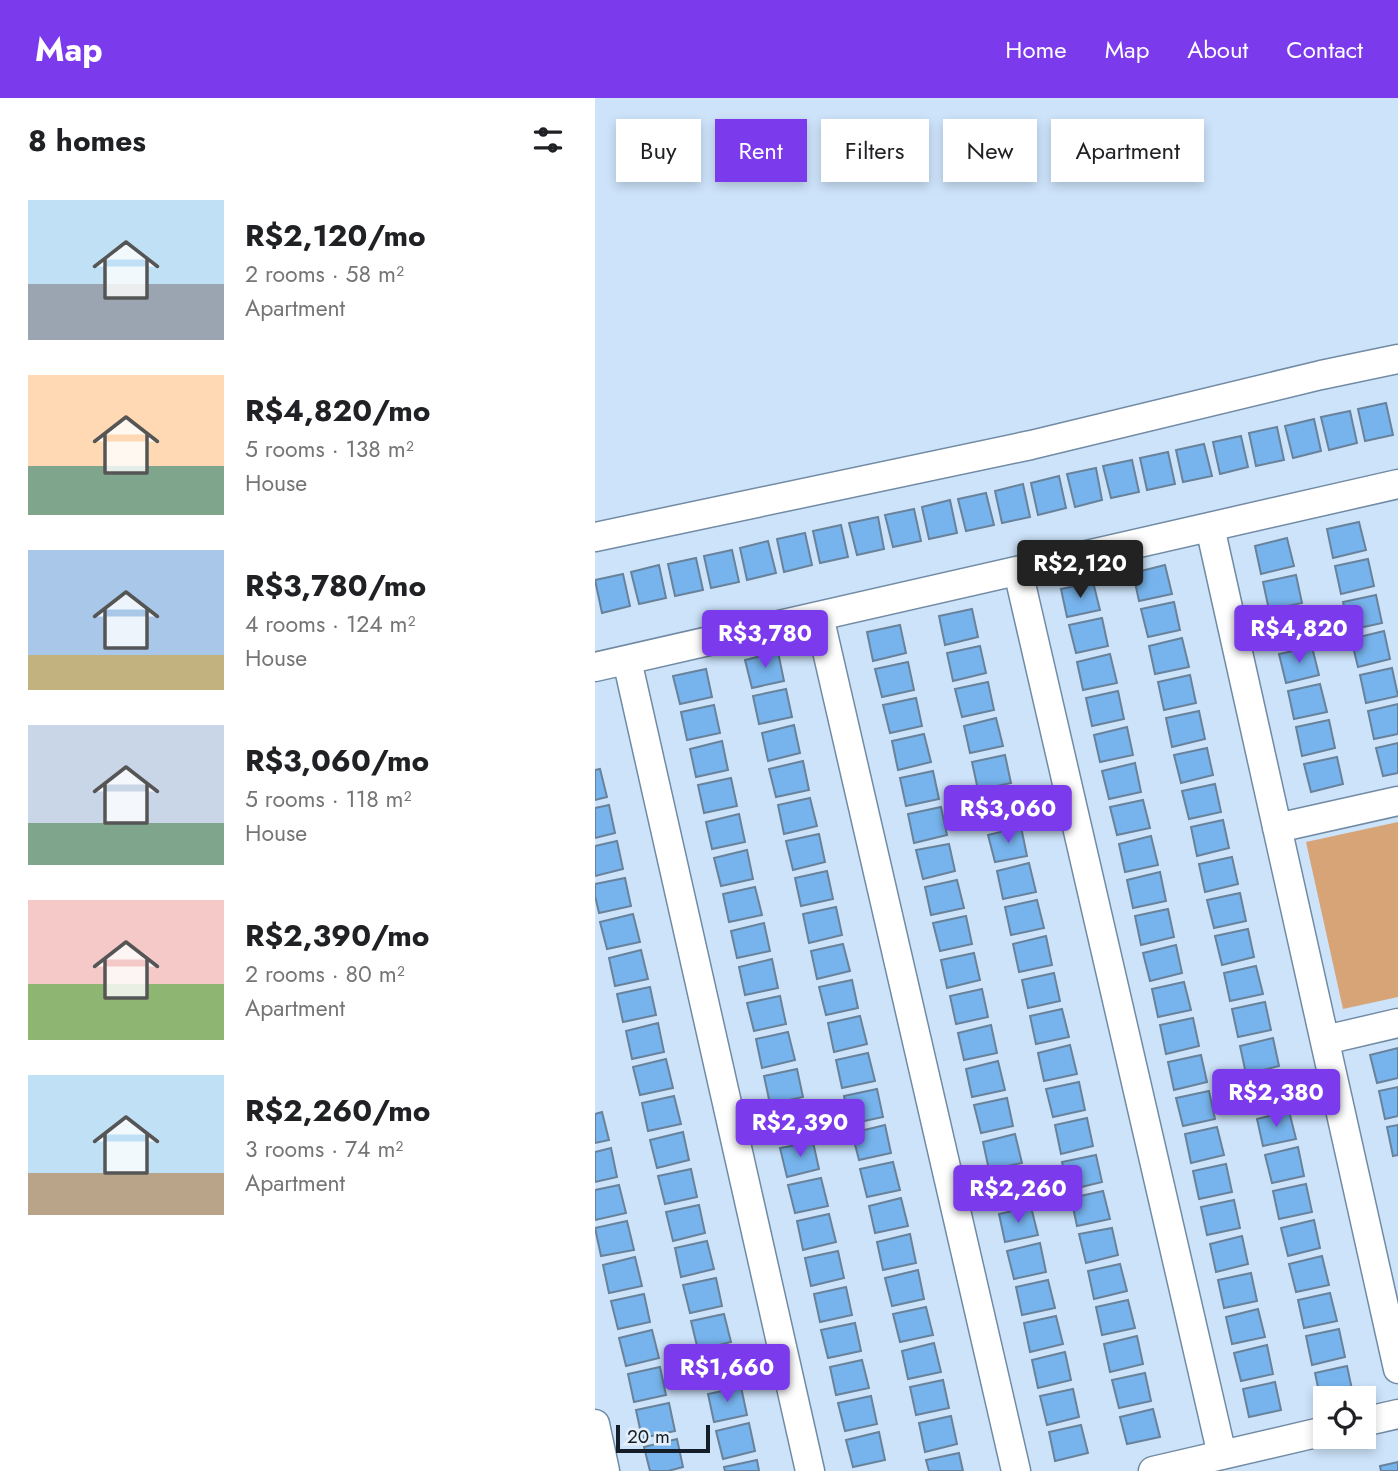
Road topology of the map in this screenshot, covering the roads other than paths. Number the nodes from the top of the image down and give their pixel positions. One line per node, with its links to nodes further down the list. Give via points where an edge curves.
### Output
1 (1398, 359): 4 (street, via 1031,446)
2 (1398, 484): 3 (street)
3 (1210, 527): 5 (street); 10 (street)
4 (595, 537)
5 (1018, 571): 6 (street); 18 (street)
6 (819, 616): 7 (street); 21 (street)
7 (627, 660): 8 (street); 20 (street)
8 (595, 667)
9 (1398, 801): 10 (street)
10 (1277, 828): 12 (street)
11 (1398, 1023): 12 (street)
12 (1325, 1040): 13 (street)
13 (1398, 1369)
14 (1398, 1414): 15 (street)
15 (1376, 1419)
16 (595, 1424): 19 (street)
17 (1313, 1434): 18 (street)
18 (1222, 1455): 22 (street)
19 (605, 1471)
20 (810, 1471)
21 (1016, 1471)
22 (1153, 1471)

